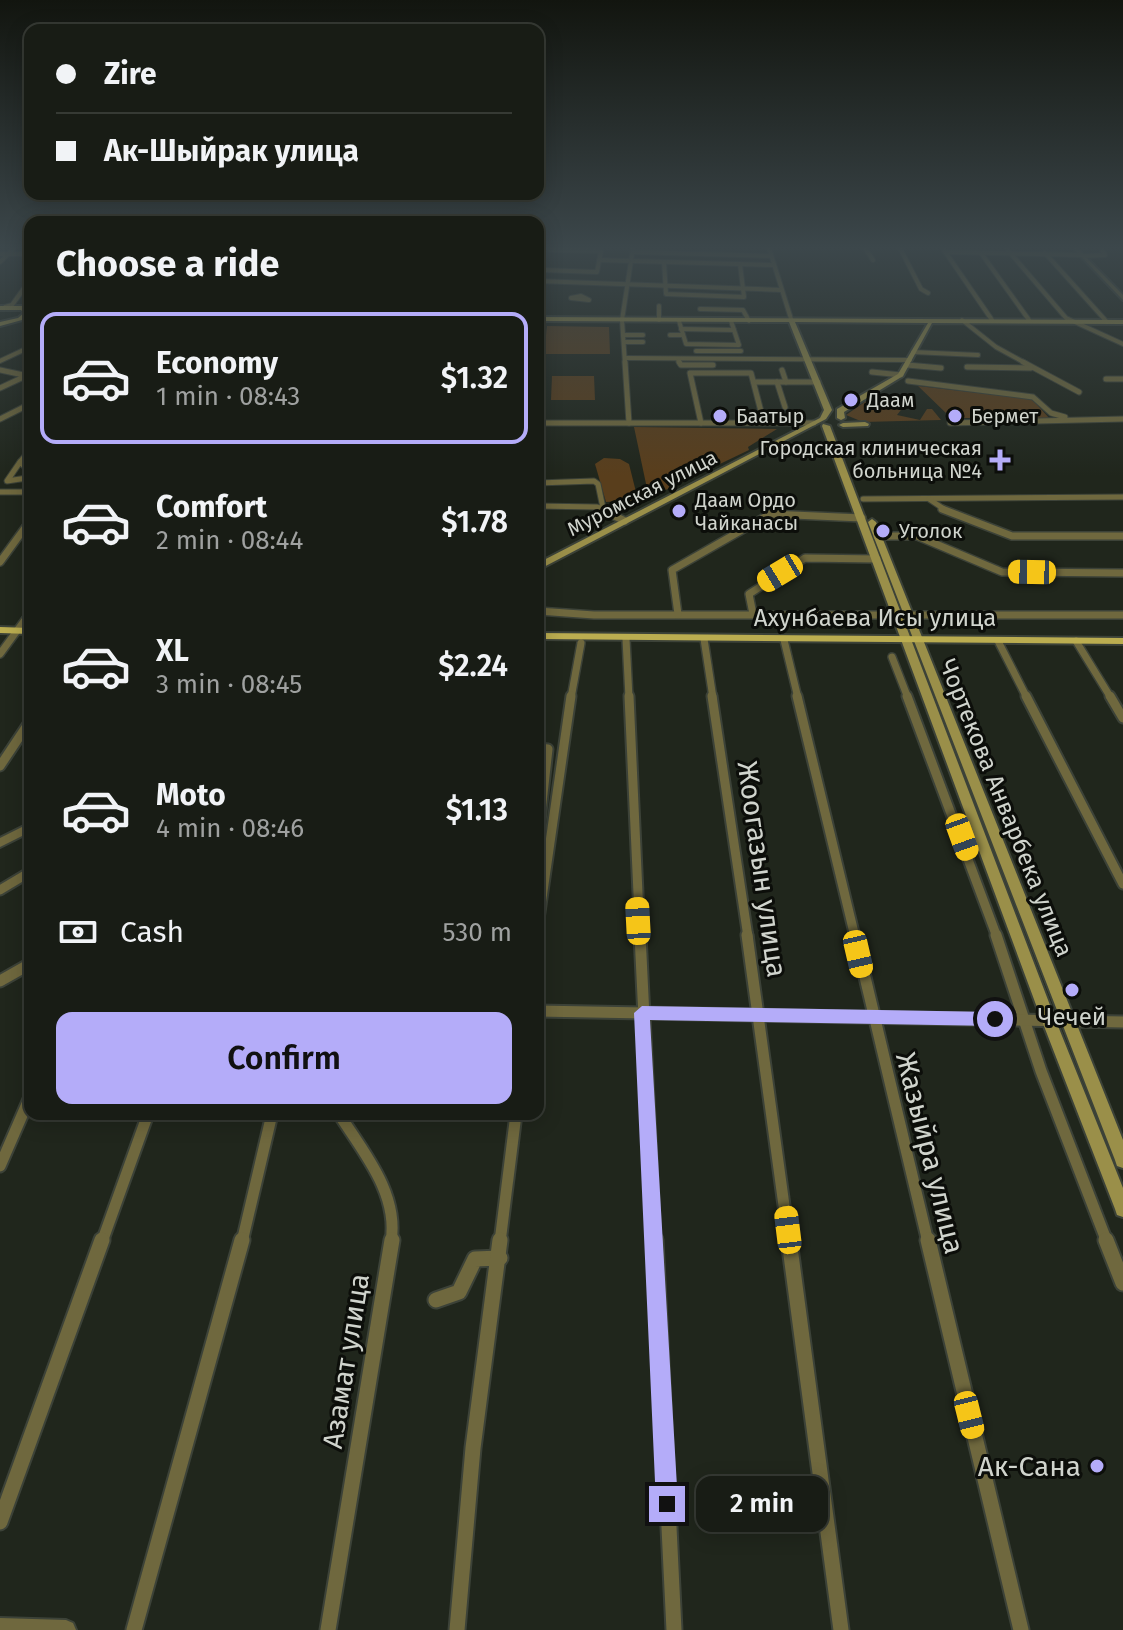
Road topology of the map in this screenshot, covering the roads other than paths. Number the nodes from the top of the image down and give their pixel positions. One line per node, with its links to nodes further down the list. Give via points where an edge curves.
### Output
1 (622, 324): 10 (street)
2 (680, 324): 9 (street)
3 (732, 324): 8 (street)
4 (793, 324): 22 (main road, Чортекова Анварбека улица)
5 (930, 324): 23 (main road)
6 (967, 324): 28 (street)
7 (1078, 324): 15 (street)
8 (734, 330): 9 (street); 16 (street)
9 (682, 332): 12 (street); 16 (street, via 689,344)
10 (623, 335): 11 (street); 13 (street)
11 (643, 335)
12 (670, 335)
13 (624, 342): 14 (street); 20 (street)
14 (643, 342)
15 (1123, 344)
16 (740, 348): 18 (street); 21 (street)
17 (24, 350): 24 (street)
18 (696, 351)
19 (978, 355): 23 (street)
20 (625, 358): 25 (street); 52 (street)
21 (743, 359): 22 (street); 25 (street)
22 (808, 359): 23 (street); 41 (main road, Чортекова Анварбека улица)
23 (910, 359): 27 (street); 33 (main road)
24 (0, 361)
25 (713, 366): 38 (street, via 751,373); 53 (street, via 690,373)
26 (967, 367): 28 (street)
27 (941, 368)
28 (1034, 368): 43 (street)
29 (0, 370): 32 (street)
30 (782, 370): 40 (street)
31 (872, 372): 33 (street)
32 (24, 375)
33 (901, 375): 49 (main road)
34 (24, 378): 42 (street)
35 (1106, 379): 36 (street)
36 (1123, 379)
37 (908, 381): 50 (street, via 1033,397)
38 (754, 382): 39 (street); 54 (street)
39 (777, 382): 40 (street); 45 (street)
40 (786, 382): 41 (street)
41 (818, 382): 48 (main road, Чортекова Анварбека улица)
42 (0, 388)
43 (1079, 392)
44 (24, 407): 46 (street)
45 (785, 407)
46 (0, 419)
47 (1123, 419): 50 (street)
48 (823, 420): 49 (main road, Муромская улица); 54 (street); 66 (main road, Чортекова Анварбека улица); 67 (main road, Муромская улица)
49 (841, 420): 62 (main road, Чортекова Анварбека улица, via 836,431)
50 (1069, 420): 55 (street)
51 (544, 423): 52 (street)
52 (629, 423): 53 (street)
53 (701, 423): 54 (street)
54 (764, 423)
55 (950, 423)
56 (24, 457): 57 (street)
57 (20, 462)
58 (544, 483): 65 (street, via 594,481)
59 (0, 492): 60 (street)
60 (24, 492)
61 (1123, 497): 63 (street)
62 (863, 499): 63 (street); 69 (main road, Чортекова Анварбека улица)
63 (929, 499): 70 (street, via 1012,536)
64 (544, 506): 65 (street)
65 (603, 508): 67 (street)
66 (862, 518): 71 (main road, Чортекова Анварбека улица); 77 (street, via 770,514 672,570)
67 (625, 521): 73 (main road, Муромская улица)
68 (24, 529): 72 (street)
69 (877, 536): 74 (street, via 917,536 1002,572); 76 (main road, Чортекова Анварбека улица)
70 (1123, 536)
71 (877, 559): 76 (main road, Чортекова Анварбека улица); 78 (street, via 805,558 749,594)
72 (0, 562)
73 (544, 564)
74 (1123, 573)
75 (544, 611): 77 (street)
76 (902, 613): 78 (street); 79 (street); 87 (main road, Чортекова Анварбека улица)
77 (678, 614): 78 (street)
78 (753, 614)
79 (1123, 615)
80 (0, 630): 81 (main road)
81 (24, 631): 92 (street)
82 (544, 638): 84 (main road, Ахунбаева Исы улица)
83 (544, 639): 91 (main road, Ахунбаева Исы улица)
84 (626, 639): 85 (main road, Ахунбаева Исы улица); 91 (main road, Ахунбаева Исы улица); 108 (street)
85 (704, 639): 86 (main road, Ахунбаева Исы улица); 109 (street, Жоогазын улица)
86 (784, 640): 87 (main road, Ахунбаева Исы улица); 110 (street, Жазыйра улица)
87 (913, 640): 88 (main road, Ахунбаева Исы улица); 112 (main road, Чортекова Анварбека улица); 113 (main road, Чортекова Анварбека улица)
88 (998, 641): 89 (main road, Ахунбаева Исы улица); 103 (street)
89 (1076, 641): 90 (main road, Ахунбаева Исы улица); 94 (street)
90 (1123, 641)
91 (581, 643): 102 (street)
92 (0, 654)
93 (892, 657): 111 (street)
94 (1123, 718)
95 (24, 730): 97 (street)
96 (544, 749): 98 (street)
97 (0, 766)
98 (544, 771)
99 (24, 830): 100 (street)
100 (0, 843)
101 (24, 876): 104 (street)
102 (544, 880)
103 (1123, 884)
104 (0, 890)
105 (24, 967): 106 (street)
106 (0, 981)
107 (544, 1011): 108 (street)
108 (642, 1013): 109 (street); 132 (street)
109 (759, 1015): 110 (street); 133 (street, Жоогазын улица)
110 (872, 1015): 111 (street); 134 (street, Жазыйра улица)
111 (1026, 1020): 113 (street); 124 (street)
112 (1066, 1020): 113 (street); 114 (street); 120 (main road, Чортекова Анварбека улица)
113 (1049, 1021): 122 (main road, Чортекова Анварбека улица)
114 (1123, 1022)
115 (24, 1111): 121 (street)
116 (146, 1120): 126 (street)
117 (271, 1120): 129 (street)
118 (343, 1120): 130 (street, Азамат улица, via 380,1178 395,1220)
119 (515, 1120): 123 (street)
120 (1123, 1160)
121 (0, 1166)
122 (1123, 1209)
123 (491, 1258): 125 (street, via 475,1259 459,1292); 131 (street)
124 (1123, 1283)
125 (436, 1300)
126 (0, 1522)
127 (0, 1628): 128 (street)
128 (66, 1630)
129 (134, 1630)
130 (328, 1630)
131 (457, 1630)
132 (674, 1630)
133 (841, 1630)
134 (1021, 1630)

